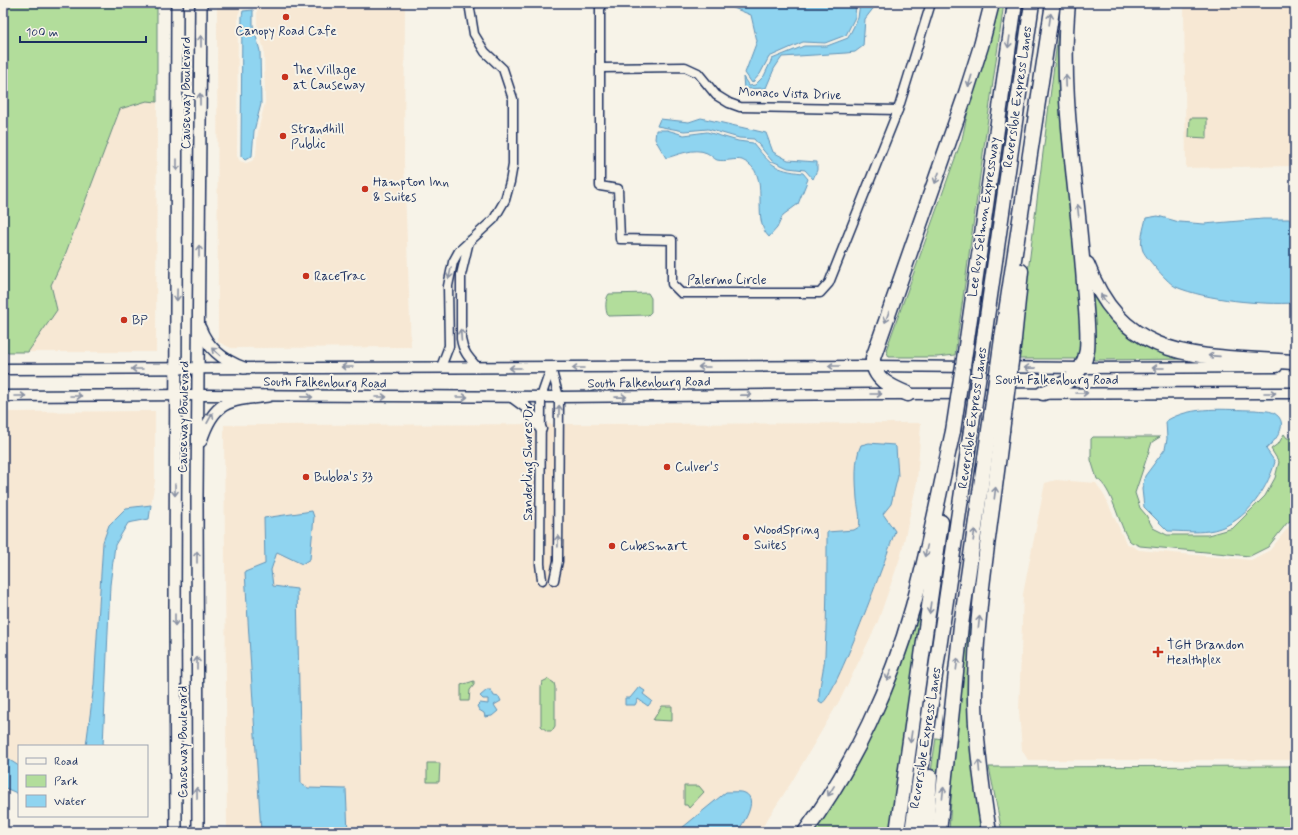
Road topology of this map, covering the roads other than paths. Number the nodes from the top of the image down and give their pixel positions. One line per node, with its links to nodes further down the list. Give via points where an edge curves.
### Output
1 (177, 3): 27 (main road, Causeway Boulevard, one-way to 27)
2 (201, 3): 15 (main road, Causeway Boulevard, one-way to 2)
3 (469, 3): 13 (street, via 474,34 485,52 503,69 513,99 513,165 505,200 494,219)
4 (600, 3): 11 (street, Palermo Circle)
5 (931, 3): 12 (street, Palermo Circle)
6 (992, 3): 18 (highway, one-way to 18, via 966,93 877,344)
7 (1015, 3): 40 (highway, Lee Roy Selmon Expressway, one-way to 40, bridge)
8 (1032, 3): 16 (highway, Reversible Express Lanes, via 1000,219)
9 (1053, 3): 16 (highway, one-way to 9)
10 (1068, 3): 14 (highway, one-way to 10, via 1066,94)
11 (600, 68): 12 (street, Monaco Vista Drive, via 685,67 698,73 716,95 740,107); 12 (street, Palermo Circle, via 600,186 618,189 620,239 672,240 672,284 681,293 820,293 829,284)
12 (898, 110)
13 (469, 240): 19 (street, one-way to 19, via 459,251 449,274 448,346); 23 (street, one-way to 13, via 467,357 461,339 460,275)
14 (1082, 249): 17 (highway, one-way to 14, via 1193,354 1167,349 1149,341 1124,324 1106,304 1092,279); 25 (highway, via 1088,346)
15 (199, 326): 21 (main road, Causeway Boulevard); 22 (main road, one-way to 15, via 215,351 206,342)
16 (998, 336): 39 (highway, bridge)
17 (1295, 362)
18 (873, 366): 24 (street, South Falkenburg Road, one-way to 24); 25 (street, South Falkenburg Road, one-way to 18); 30 (highway, via 885,382)
19 (441, 367): 22 (street, South Falkenburg Road, one-way to 22); 23 (street, South Falkenburg Road)
20 (1295, 367): 25 (street, South Falkenburg Road, one-way to 25)
21 (199, 368): 22 (street, South Falkenburg Road); 27 (street, South Falkenburg Road); 32 (main road, Causeway Boulevard)
22 (244, 368)
23 (478, 368): 24 (street, South Falkenburg Road, one-way to 23)
24 (551, 368): 36 (street, Sanderling Shores Dr); 37 (street)
25 (1082, 368): 28 (highway, via 1067,382)
26 (3, 369): 27 (street, South Falkenburg Road, one-way to 26)
27 (176, 369): 31 (main road, Causeway Boulevard)
28 (1043, 393): 29 (street, South Falkenburg Road, one-way to 29); 30 (street, South Falkenburg Road)
29 (1295, 393)
30 (908, 394): 37 (street, South Falkenburg Road, one-way to 30)
31 (176, 395): 32 (street, South Falkenburg Road); 33 (street, South Falkenburg Road, one-way to 31); 44 (main road, Causeway Boulevard, one-way to 44)
32 (198, 395): 34 (street, South Falkenburg Road); 41 (main road, Causeway Boulevard)
33 (3, 396)
34 (268, 396): 35 (street, South Falkenburg Road, one-way to 35); 41 (main road, one-way to 34, via 209,420 219,408 238,400)
35 (512, 397): 36 (street, South Falkenburg Road); 38 (street, via 527,408)
36 (540, 397): 37 (street, South Falkenburg Road); 38 (street, Sanderling Shores Dr)
37 (559, 397): 43 (street, one-way to 37, via 558,561)
38 (540, 429): 42 (street, Sanderling Shores Dr)
39 (985, 430): 48 (highway, Reversible Express Lanes); 49 (highway, via 937,720 928,790); 50 (highway, one-way to 39); 51 (highway, one-way to 39, via 981,781 975,702)
40 (953, 431): 46 (highway, one-way to 46, via 920,580 893,665 869,723); 47 (highway, one-way to 47)
41 (197, 455): 45 (main road, Causeway Boulevard, one-way to 41)
42 (542, 580)
43 (554, 580)
44 (176, 832)
45 (198, 832)
46 (805, 832)
47 (897, 832)
48 (912, 832)
49 (926, 832)
50 (939, 832)
51 (989, 832)

